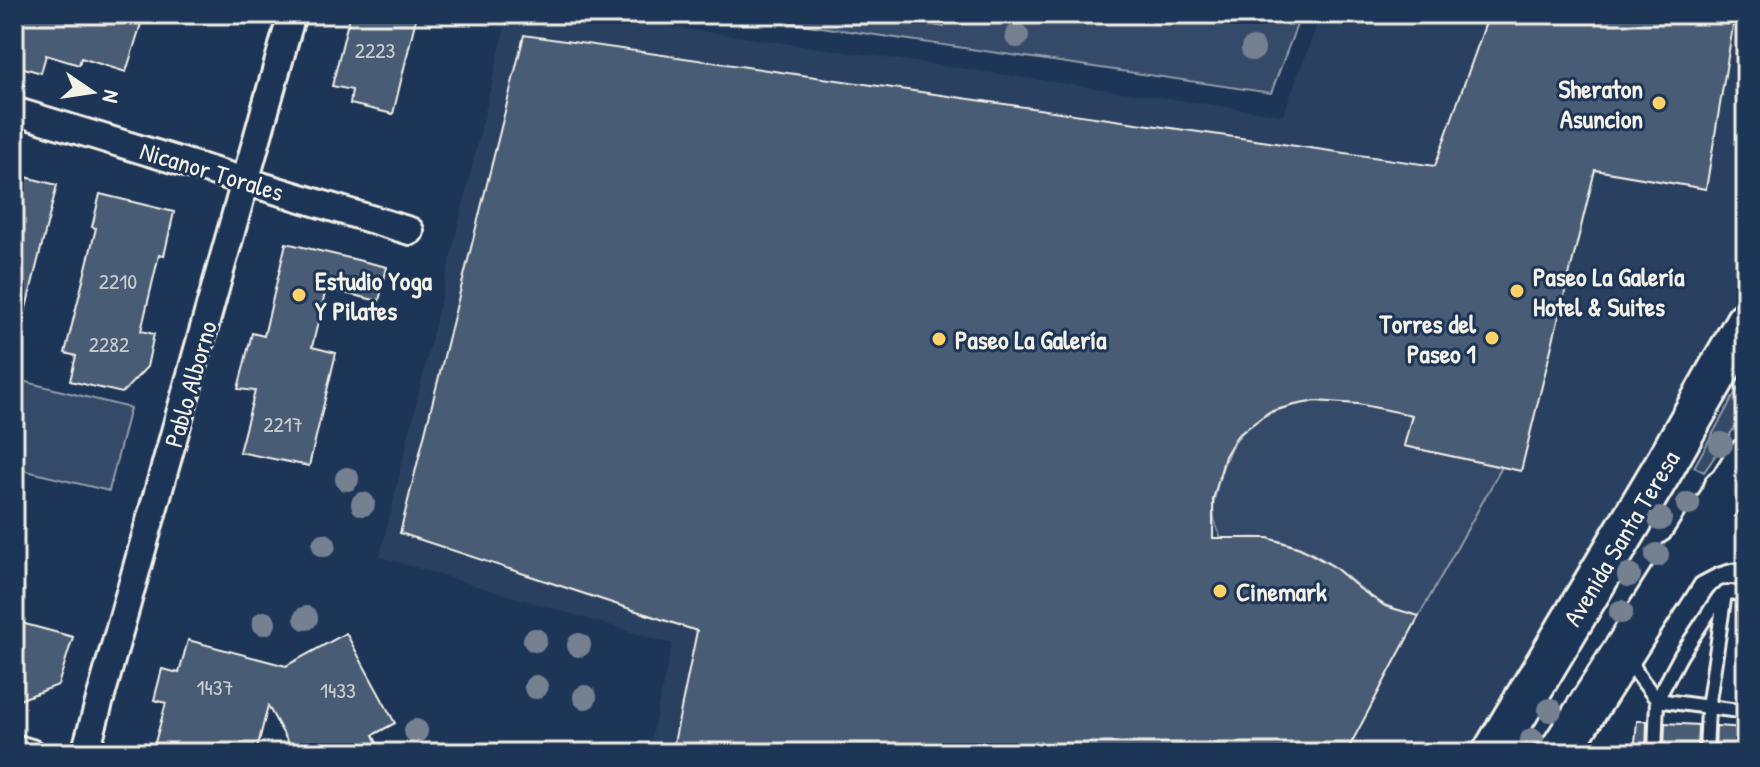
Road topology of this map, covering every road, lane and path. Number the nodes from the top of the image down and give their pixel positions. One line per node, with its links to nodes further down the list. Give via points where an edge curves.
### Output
1 (292, 14): 3 (street, Pablo Alborno)
2 (14, 111): 3 (street, Nicanor Torales)
3 (247, 182): 4 (street, Nicanor Torales); 17 (street, Pablo Alborno)
4 (410, 231)
5 (1746, 322): 18 (main road, Avenida Santa Teresa)
6 (1739, 478): 8 (main road)
7 (1746, 539): 8 (highway, via 1706,546)
8 (1679, 561): 11 (main road)
9 (1725, 593): 10 (lane); 12 (lane); 13 (lane)
10 (1746, 596)
11 (1626, 649): 12 (lane); 19 (main road)
12 (1657, 700): 13 (lane); 20 (lane)
13 (1708, 708): 14 (lane); 21 (lane)
14 (1746, 712)
15 (14, 748): 16 (street)
16 (31, 753)
17 (85, 753)
18 (1493, 753)
19 (1559, 753)
20 (1655, 753)
21 (1706, 753)

